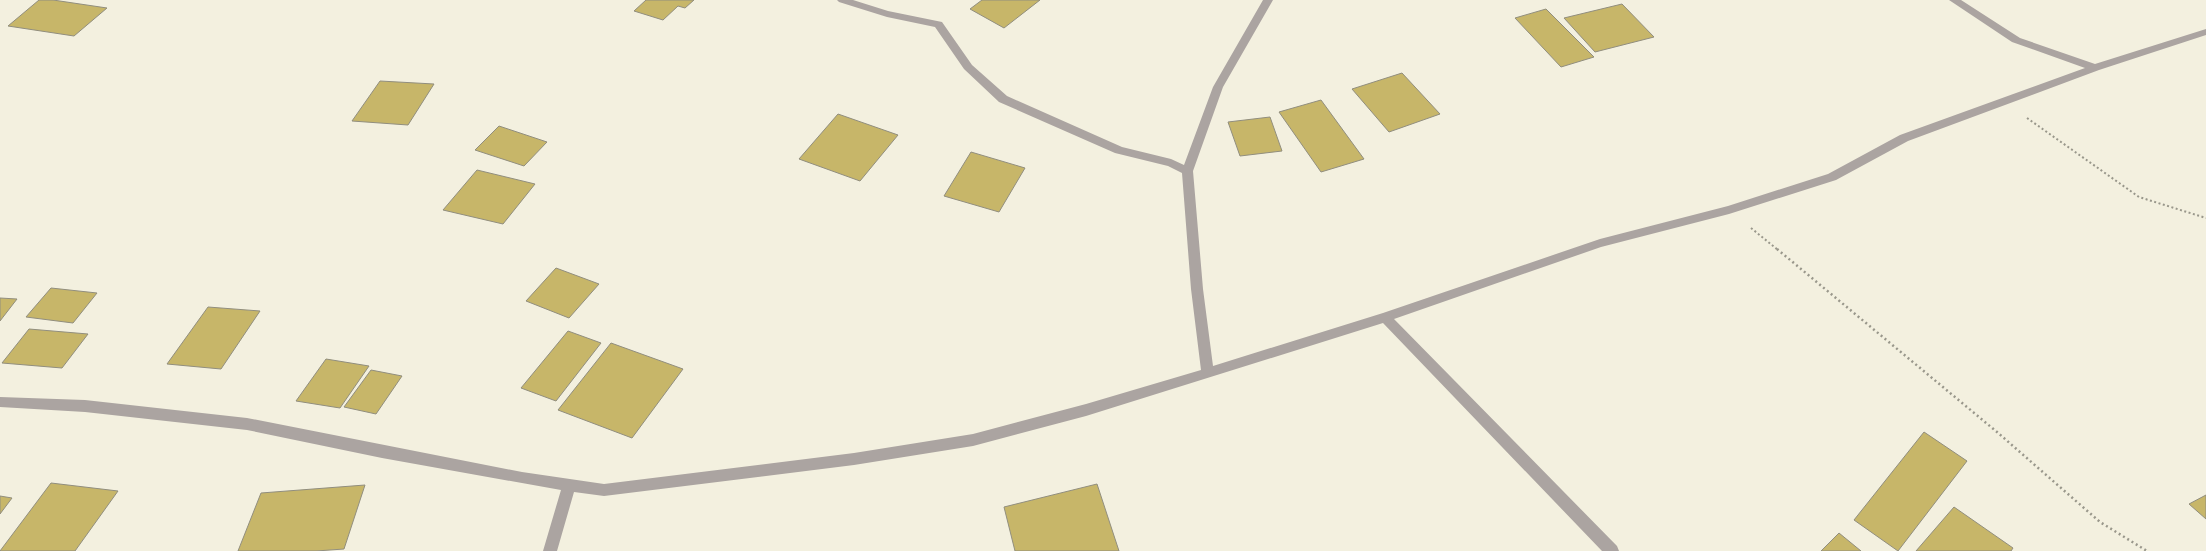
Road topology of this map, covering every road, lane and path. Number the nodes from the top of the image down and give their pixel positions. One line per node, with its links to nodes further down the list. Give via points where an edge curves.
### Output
1 (842, 0): 7 (street, via 887,14 938,24 968,67 1003,99 1119,150 1171,163)
2 (1268, 0): 7 (street, via 1218,87)
3 (1954, 0): 5 (street, via 2016,40)
4 (2206, 32): 5 (street)
5 (2095, 68): 6 (street)
6 (2004, 101): 8 (street, via 1904,138 1832,177); 9 (path, via 2139,198)
7 (1186, 171): 11 (street)
8 (1729, 210): 10 (street, via 1600,243); 16 (path, via 1997,432 2100,522)
9 (2206, 218)
10 (1385, 317): 11 (street); 15 (street)
11 (1208, 373): 13 (street, via 1086,410 973,440 854,459 604,490)
12 (0, 402): 13 (street, via 85,406 247,424 382,452)
13 (568, 485): 14 (street)
14 (550, 551)
15 (1612, 551)
16 (2147, 551)

